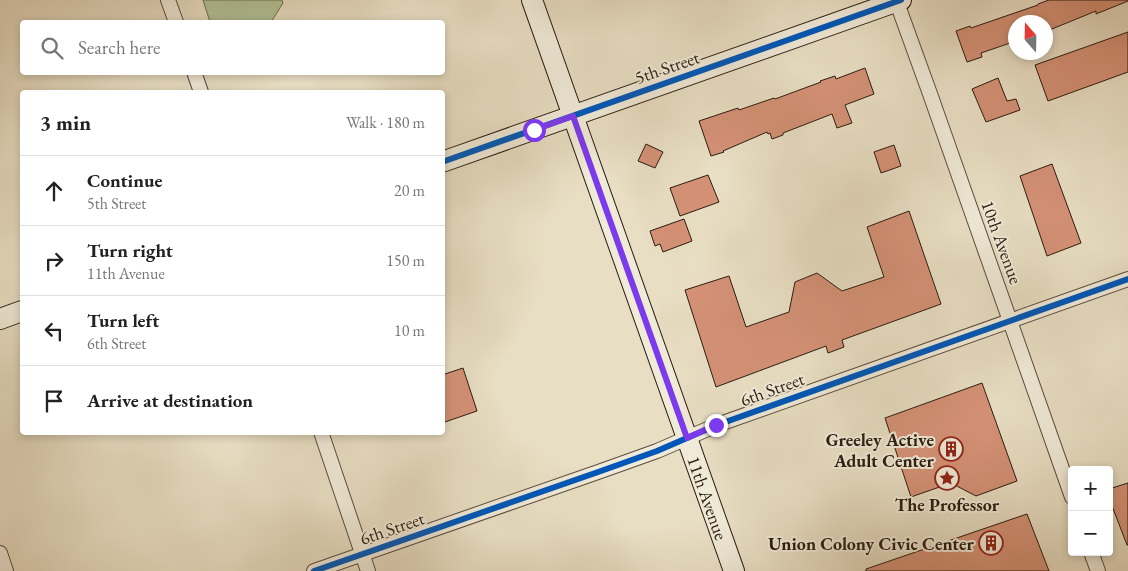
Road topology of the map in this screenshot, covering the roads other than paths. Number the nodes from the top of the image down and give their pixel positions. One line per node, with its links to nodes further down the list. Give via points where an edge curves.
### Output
1 (168, 0): 4 (street)
2 (532, 0): 7 (main road, 11th Avenue)
3 (898, 0): 7 (main road, 5th Street); 12 (street, 10th Avenue)
4 (175, 20)
5 (195, 75): 6 (street)
6 (200, 90)
7 (573, 116): 8 (main road, 5th Street); 14 (main road, 11th Avenue)
8 (445, 161)
9 (1128, 279): 12 (street, 6th Street)
10 (20, 312): 11 (main road)
11 (0, 319)
12 (1010, 321): 14 (street, 6th Street); 15 (street, 10th Avenue)
13 (322, 435): 17 (street)
14 (687, 438): 17 (street, 6th Street, via 602,471); 22 (main road, 11th Avenue)
15 (1068, 486)
16 (0, 553): 19 (street)
17 (362, 554): 20 (street, 6th Street); 21 (street)
18 (1092, 556): 23 (street)
19 (6, 571)
20 (314, 571)
21 (368, 571)
22 (734, 571)
23 (1098, 571)

